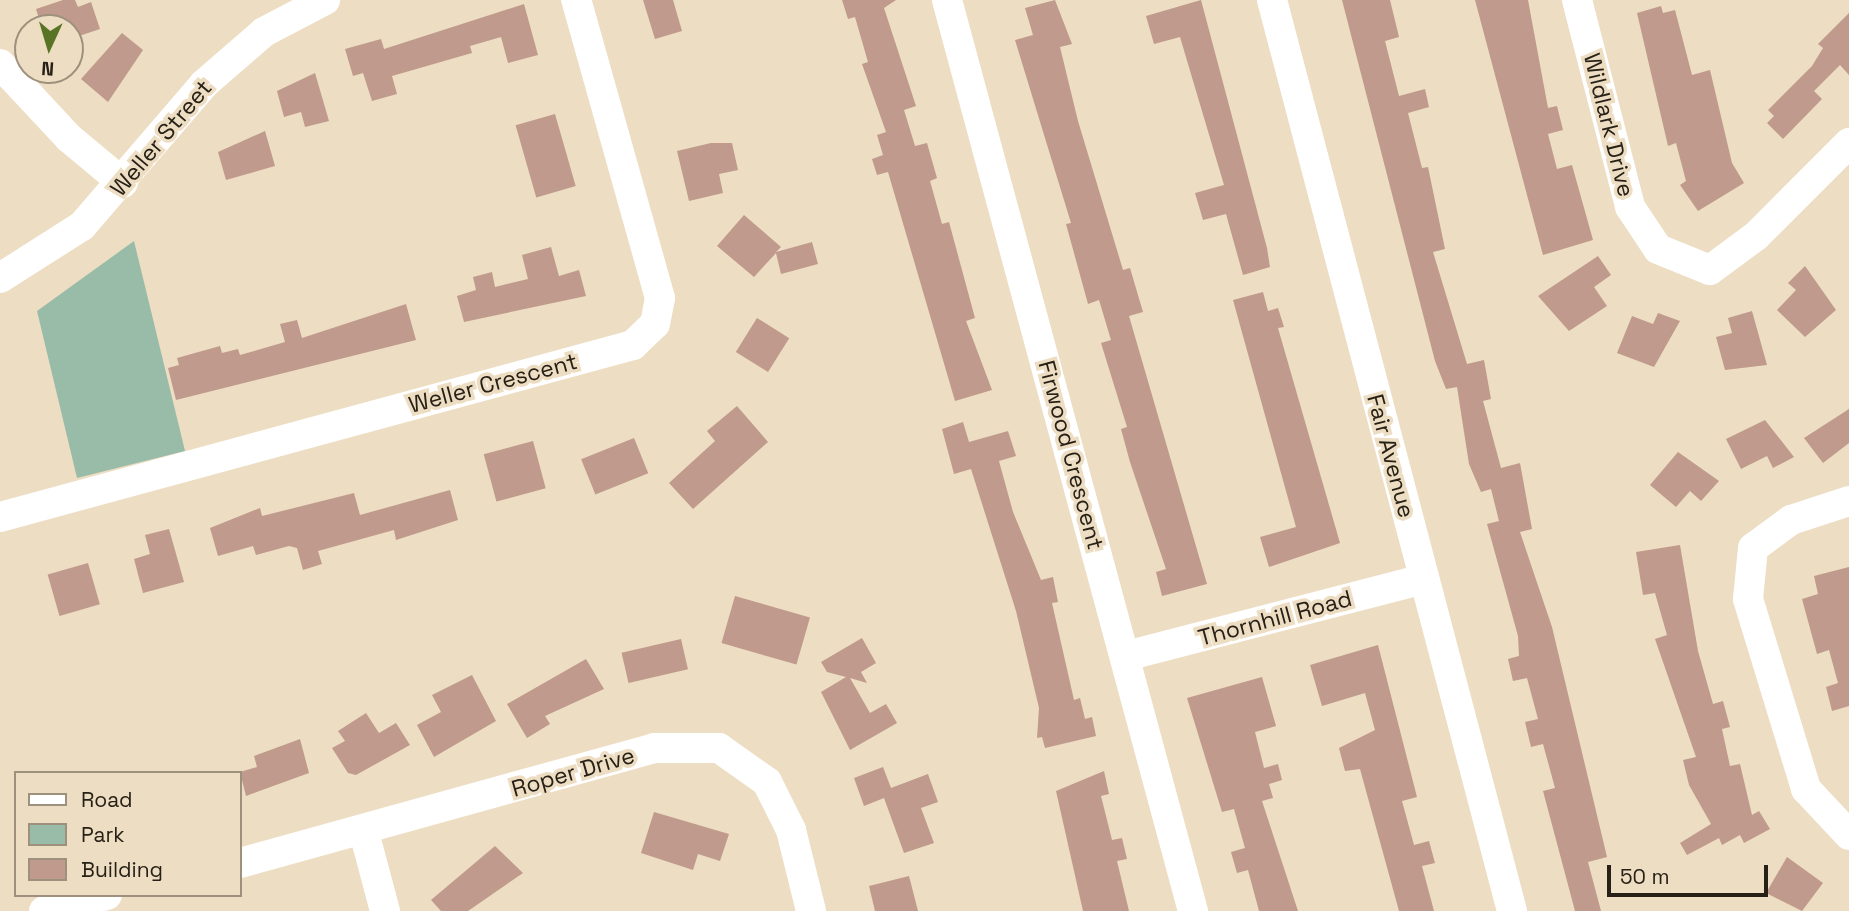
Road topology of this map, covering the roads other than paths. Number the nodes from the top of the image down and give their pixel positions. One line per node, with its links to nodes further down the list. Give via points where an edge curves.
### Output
1 (325, 0): 8 (street, Weller Street, via 264,32 204,84)
2 (576, 0): 11 (street, Weller Crescent, via 660,298 655,324 633,345)
3 (947, 0): 13 (street, Firwood Crescent)
4 (1272, 0): 12 (street, Fair Avenue)
5 (1577, 0): 7 (street, Wildlark Drive, via 1630,207 1658,249 1710,270 1756,236)
6 (0, 64): 8 (street, via 69,138)
7 (1849, 143)
8 (123, 183): 9 (street, Weller Street, via 82,226)
9 (0, 278)
10 (1849, 501): 15 (street, via 1791,520 1753,548 1748,599 1806,789)
11 (0, 517)
12 (1423, 579): 13 (street, Thornhill Road); 22 (street, Fair Avenue)
13 (1126, 656): 21 (street, Firwood Crescent)
14 (364, 832): 16 (street, Roper Drive); 19 (street); 20 (street, Roper Drive, via 654,748 719,748 767,782 791,830)
15 (1849, 835)
16 (242, 862)
17 (99, 897): 18 (street)
18 (44, 911)
19 (385, 911)
20 (811, 911)
21 (1193, 911)
22 (1512, 911)

